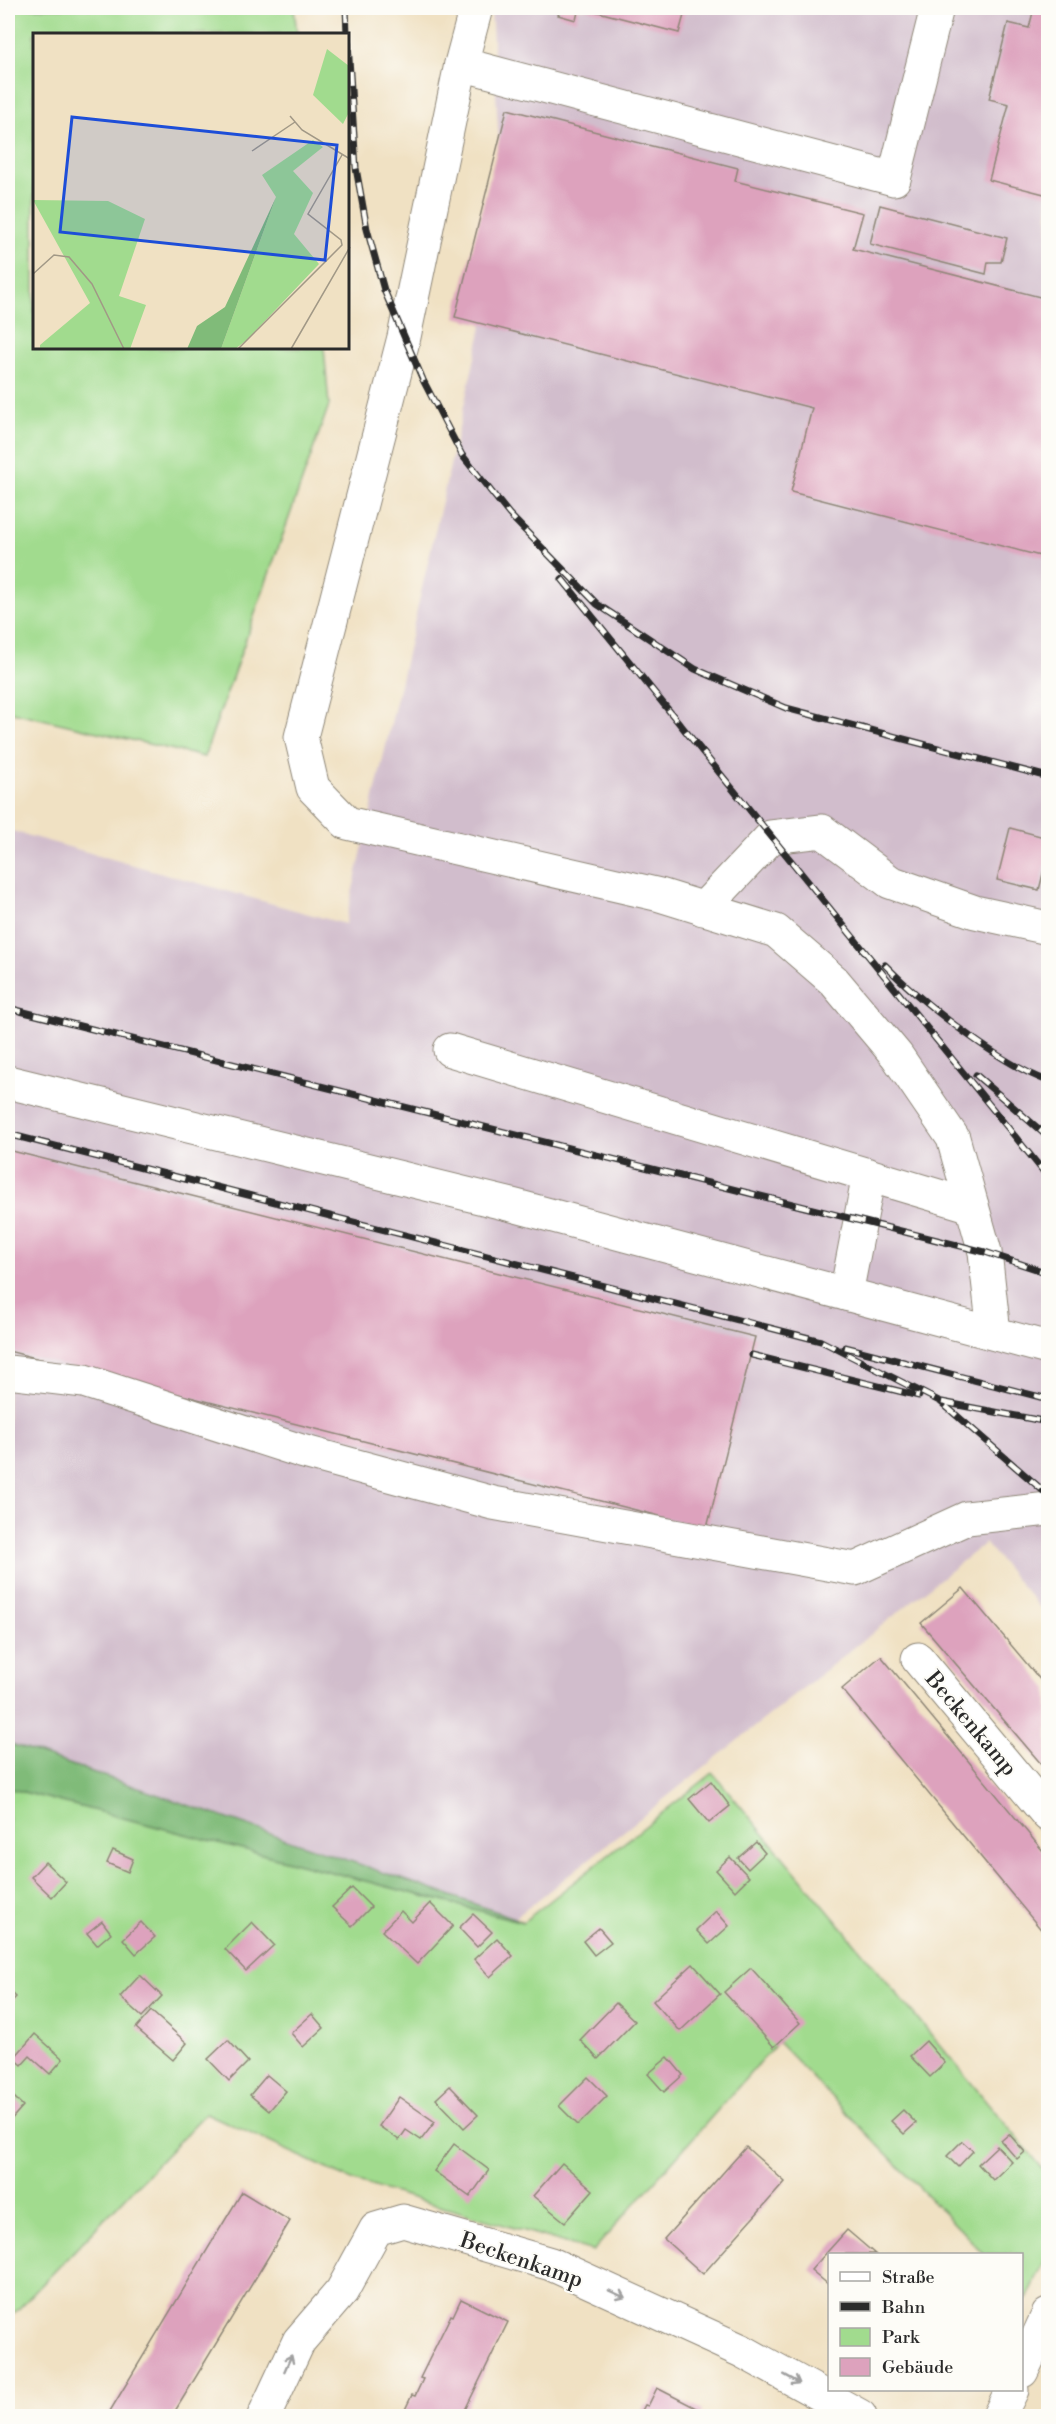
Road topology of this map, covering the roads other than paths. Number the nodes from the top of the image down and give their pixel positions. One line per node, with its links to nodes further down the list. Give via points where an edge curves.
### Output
1 (476, 8): 3 (street)
2 (937, 8): 3 (street, via 894,179)
3 (461, 64): 4 (street, via 404,337 301,737 313,788 347,823 660,895)
4 (703, 909): 5 (street, via 771,837 822,831 890,882 975,912); 9 (street, via 776,931 834,981 897,1056 953,1138)
5 (1048, 928)
6 (450, 1050): 8 (street)
7 (8, 1082): 10 (street, via 516,1206)
8 (869, 1175): 9 (street); 10 (street)
9 (972, 1206): 11 (street, via 985,1252)
10 (846, 1294): 11 (street)
11 (994, 1333): 12 (street)
12 (1048, 1348)
13 (8, 1372): 14 (street, via 84,1381 301,1451 494,1503 855,1569 968,1518)
14 (1044, 1515)
15 (918, 1659): 16 (street, Beckenkamp)
16 (1048, 1815)
17 (1048, 2315): 18 (street)
18 (1023, 2369)
19 (1012, 2391): 22 (street)
20 (264, 2416): 21 (street, Beckenkamp, one-way to 21, via 299,2341 342,2291 376,2229 403,2221 551,2264 742,2351)
21 (860, 2416)
22 (999, 2416)

